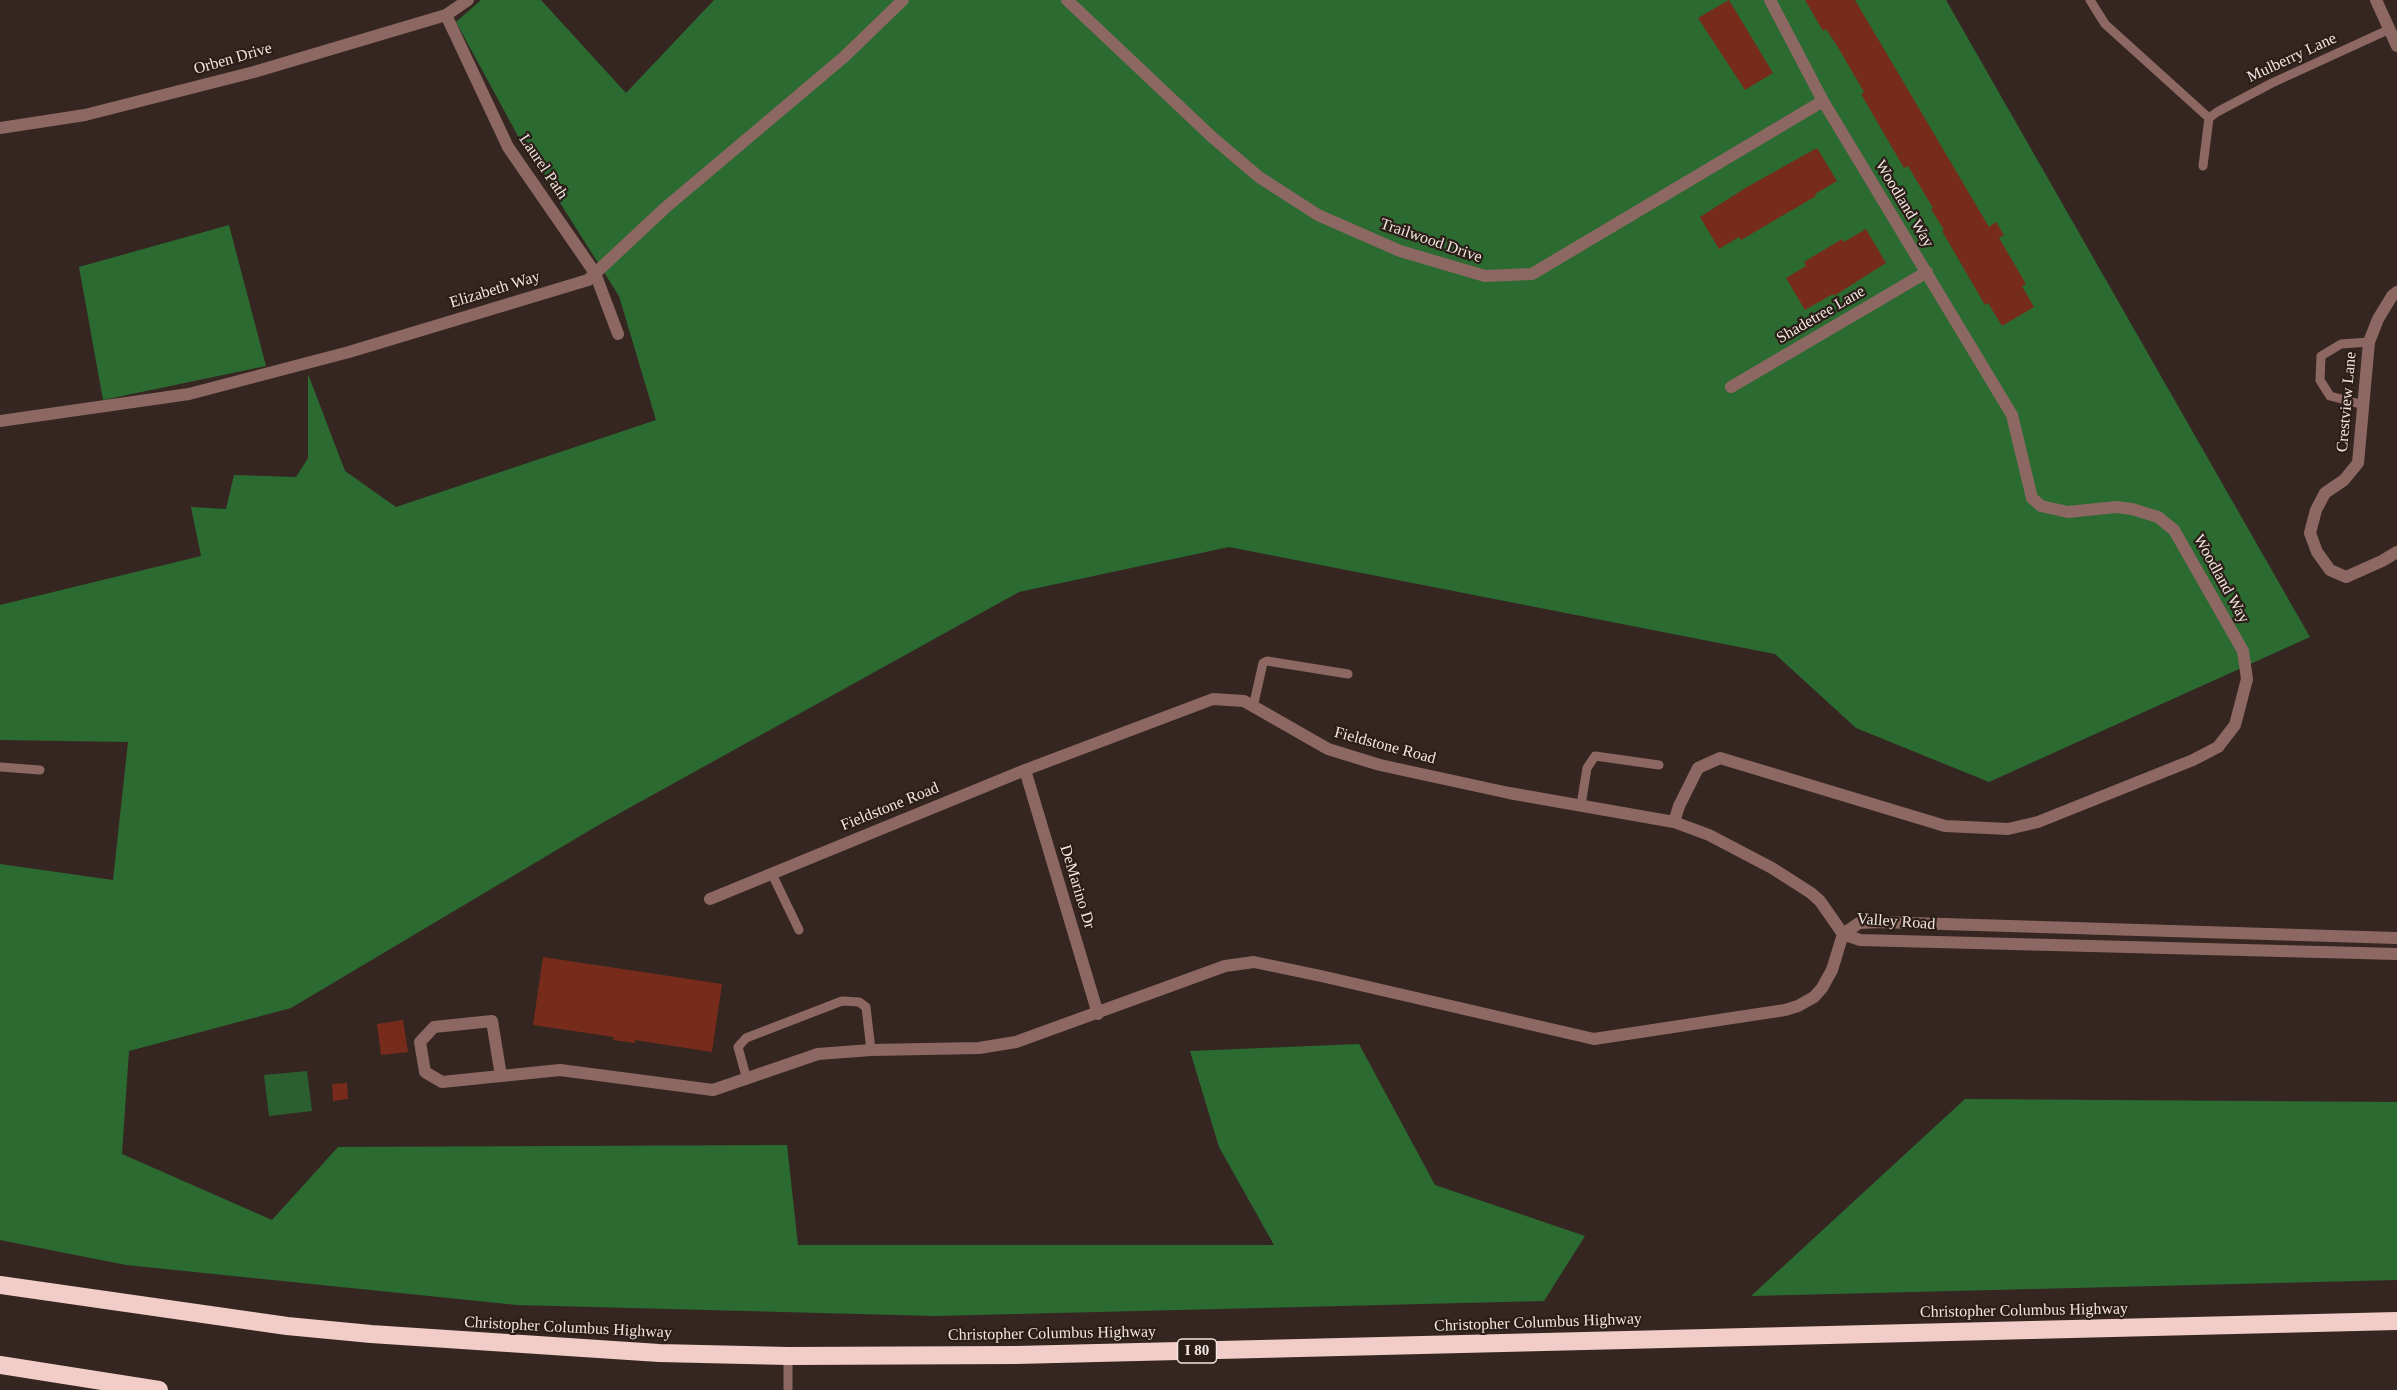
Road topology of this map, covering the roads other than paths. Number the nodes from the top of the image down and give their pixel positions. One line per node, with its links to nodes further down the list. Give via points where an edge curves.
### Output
1 (468, 0): 7 (street, Orben Drive)
2 (903, 0): 15 (street, Elizabeth Way)
3 (1066, 0): 10 (street, Trailwood Drive, via 1259,177 1318,215 1400,251 1485,276 1532,274)
4 (1770, 0): 10 (street, Woodland Way)
5 (2090, 0): 11 (lane, via 2104,24)
6 (2376, 0): 8 (street)
7 (446, 15): 12 (street, Orben Drive, via 211,84 86,115); 15 (street, Laurel Path, via 508,147)
8 (2390, 29): 9 (street); 11 (lane, Mulberry Lane, via 2271,83)
9 (2397, 46)
10 (1822, 101): 14 (street, Woodland Way)
11 (2210, 118): 13 (lane)
12 (0, 128)
13 (2203, 166)
14 (1927, 272): 19 (street, Shadetree Lane); 30 (street, Woodland Way, via 2012,415 2032,498 2041,506 2068,512 2132,509 2158,517 2174,530 2243,651 2247,679 2235,725 2218,747 2193,760 2038,822 2008,829 1945,826 1720,758 1698,768)
15 (595, 273): 17 (street, Laurel Path); 21 (street, Elizabeth Way, via 588,279 278,372 189,394)
16 (2397, 292): 18 (street, Crestview Lane)
17 (618, 334)
18 (2369, 342): 20 (street, Crestview Lane); 20 (lane, via 2341,344 2321,356 2320,380 2330,396)
19 (1731, 387)
20 (2364, 405): 22 (street, Crestview Lane, via 2358,463 2344,480 2325,493 2310,533 2330,570 2346,577)
21 (0, 421)
22 (2397, 552)
23 (1348, 674): 24 (lane, via 1267,661 1263,663)
24 (1253, 707): 28 (street, Fieldstone Road, via 1244,701 1213,699); 29 (street, Fieldstone Road, via 1328,749 1380,765)
25 (1659, 765): 29 (lane, via 1595,756 1587,768)
26 (0, 767): 27 (lane)
27 (40, 770)
28 (1025, 770): 31 (street, Fieldstone Road); 37 (street, DeMarino Dr)
29 (1581, 806): 30 (street, Fieldstone Road)
30 (1674, 822): 34 (street, Fieldstone Road, via 1709,835 1811,893)
31 (772, 874): 32 (street, Fieldstone Road); 33 (lane)
32 (710, 899)
33 (799, 930)
34 (1843, 933): 35 (street, Valley Road, via 1859,923 1880,922); 36 (street, Valley Road, via 1860,940); 37 (street, via 1822,988 1798,1006 1594,1039 1254,962 1226,966)
35 (2397, 938)
36 (2397, 954)
37 (1098, 1014): 38 (street, via 1016,1042 979,1048)
38 (871, 1050): 40 (street, via 818,1054); 40 (lane, via 866,1007 859,1002 842,1001 746,1038 738,1047)
39 (501, 1076): 39 (street, via 492,1021 434,1027 420,1042 425,1072 442,1082); 40 (street, via 560,1070 713,1090)
40 (747, 1080)
41 (0, 1284): 43 (highway, Christopher Columbus Highway / I 80, via 287,1326 371,1334 659,1353)
42 (2397, 1321): 43 (highway, Christopher Columbus Highway / I 80, via 1040,1354)
43 (788, 1356): 46 (lane)
44 (0, 1365): 45 (highway)
45 (159, 1390)
46 (788, 1390)

